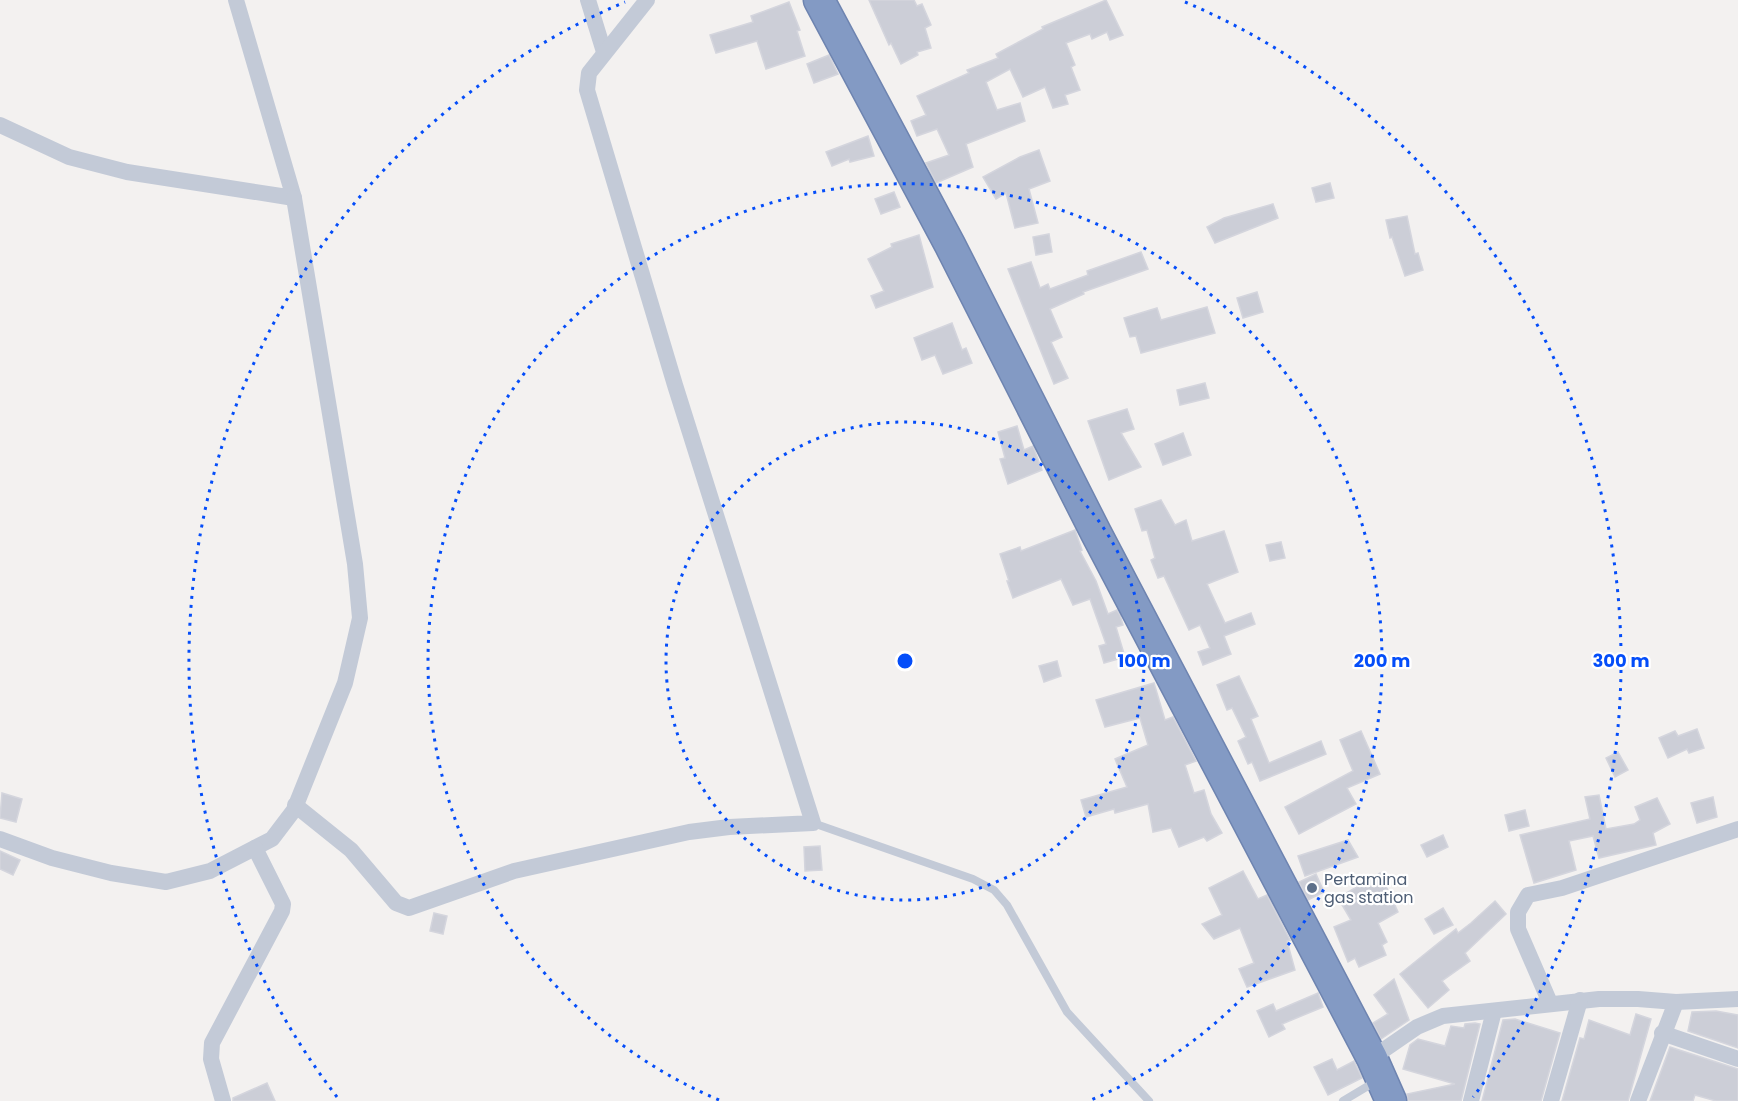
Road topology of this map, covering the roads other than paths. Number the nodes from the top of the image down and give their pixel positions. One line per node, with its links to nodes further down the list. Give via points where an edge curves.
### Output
1 (236, 0): 7 (street)
2 (588, 0): 5 (street)
3 (647, 0): 5 (street)
4 (819, 0): 20 (highway, via 950,245)
5 (604, 52): 9 (street, via 587,78 587,90)
6 (0, 125): 7 (street, via 69,157 127,172)
7 (294, 198): 8 (street, via 355,564 360,618 345,683)
8 (295, 806): 9 (street, via 351,850 396,903 409,908 523,869 689,832); 12 (street, via 272,839)
9 (813, 823): 22 (lane, via 973,879 994,890 1007,905 1067,1012)
10 (1738, 829): 16 (street, via 1562,888 1528,895 1518,912 1518,929)
11 (0, 839): 12 (street, via 52,858 166,882 210,871)
12 (255, 848): 21 (street, via 283,904 212,1043 211,1059)
13 (1738, 999): 15 (street)
14 (1580, 1000): 15 (street); 16 (street); 25 (street)
15 (1676, 1002): 18 (street)
16 (1550, 1003): 17 (street)
17 (1494, 1011): 20 (street, via 1443,1016 1417,1027); 24 (street)
18 (1662, 1034): 19 (street); 26 (street)
19 (1738, 1059)
20 (1381, 1079): 23 (lane)
21 (223, 1101)
22 (1149, 1101)
23 (1343, 1101)
24 (1471, 1101)
25 (1551, 1101)
26 (1638, 1101)

